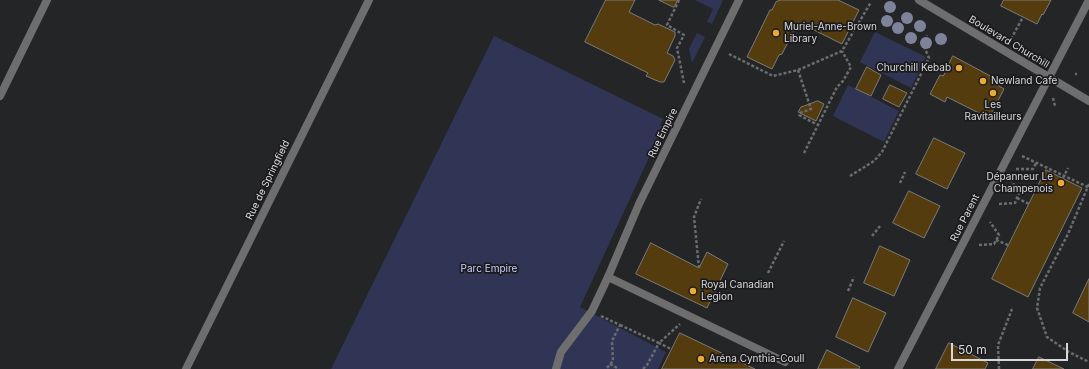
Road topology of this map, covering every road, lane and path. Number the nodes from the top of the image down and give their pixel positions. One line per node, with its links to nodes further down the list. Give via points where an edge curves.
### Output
1 (47, 0): 18 (street)
2 (368, 0): 60 (street, Rue de Springfield)
3 (679, 0): 16 (path, via 667,25 684,35 677,48)
4 (739, 0): 48 (street, Rue Empire, via 639,204)
5 (919, 0): 14 (street, Boulevard Churchill)
6 (1089, 0): 14 (street, Rue Parent)
7 (871, 2): 11 (path)
8 (1023, 17): 10 (path)
9 (927, 36): 29 (path, via 923,44 930,58 882,152 874,161)
10 (1011, 39)
11 (842, 51): 13 (path); 22 (path, via 852,67 837,87)
12 (729, 54): 13 (path, via 773,76)
13 (798, 70): 22 (path, via 811,109 799,115)
14 (1049, 77): 20 (street, Boulevard Churchill); 65 (street, Rue Parent)
15 (1026, 82): 17 (path)
16 (684, 83)
17 (1012, 84)
18 (0, 96)
19 (1053, 98): 21 (path)
20 (1089, 101)
21 (1055, 106)
22 (818, 125): 23 (path)
23 (804, 153)
24 (1022, 156): 25 (path)
25 (1036, 163): 27 (path, via 1033,169); 30 (path)
26 (1068, 168): 30 (path)
27 (1016, 169)
28 (905, 172): 32 (path)
29 (850, 176)
30 (1064, 177): 34 (path)
31 (1011, 180): 35 (path, via 1019,193)
32 (900, 183)
33 (1089, 184): 34 (path)
34 (1088, 187): 58 (path, via 1068,234 1040,288 1037,308 1047,336 1069,352)
35 (1017, 198): 37 (path, via 1015,203); 38 (path)
36 (701, 199): 46 (path, via 694,218)
37 (999, 204)
38 (1029, 204)
39 (990, 222): 42 (path, via 999,235)
40 (880, 226): 41 (path)
41 (872, 236)
42 (996, 240): 44 (path, via 994,244); 45 (path)
43 (784, 241): 47 (path)
44 (979, 245)
45 (1008, 245)
46 (698, 268)
47 (768, 273)
48 (608, 277): 52 (street, Rue Empire); 53 (street)
49 (854, 278): 50 (path)
50 (848, 291)
51 (1012, 309): 66 (path, via 998,345)
52 (592, 311): 54 (path); 61 (street, Rue Empire, via 561,352)
53 (689, 316): 55 (path); 57 (street)
54 (620, 325): 55 (path); 59 (path, via 612,341)
55 (659, 344): 56 (path); 64 (path)
56 (671, 349)
57 (785, 362)
58 (1089, 362)
59 (610, 364): 62 (path); 63 (path)
60 (186, 369)
61 (556, 369)
62 (606, 369)
63 (619, 369)
64 (643, 369)
65 (898, 369)
66 (999, 369)

